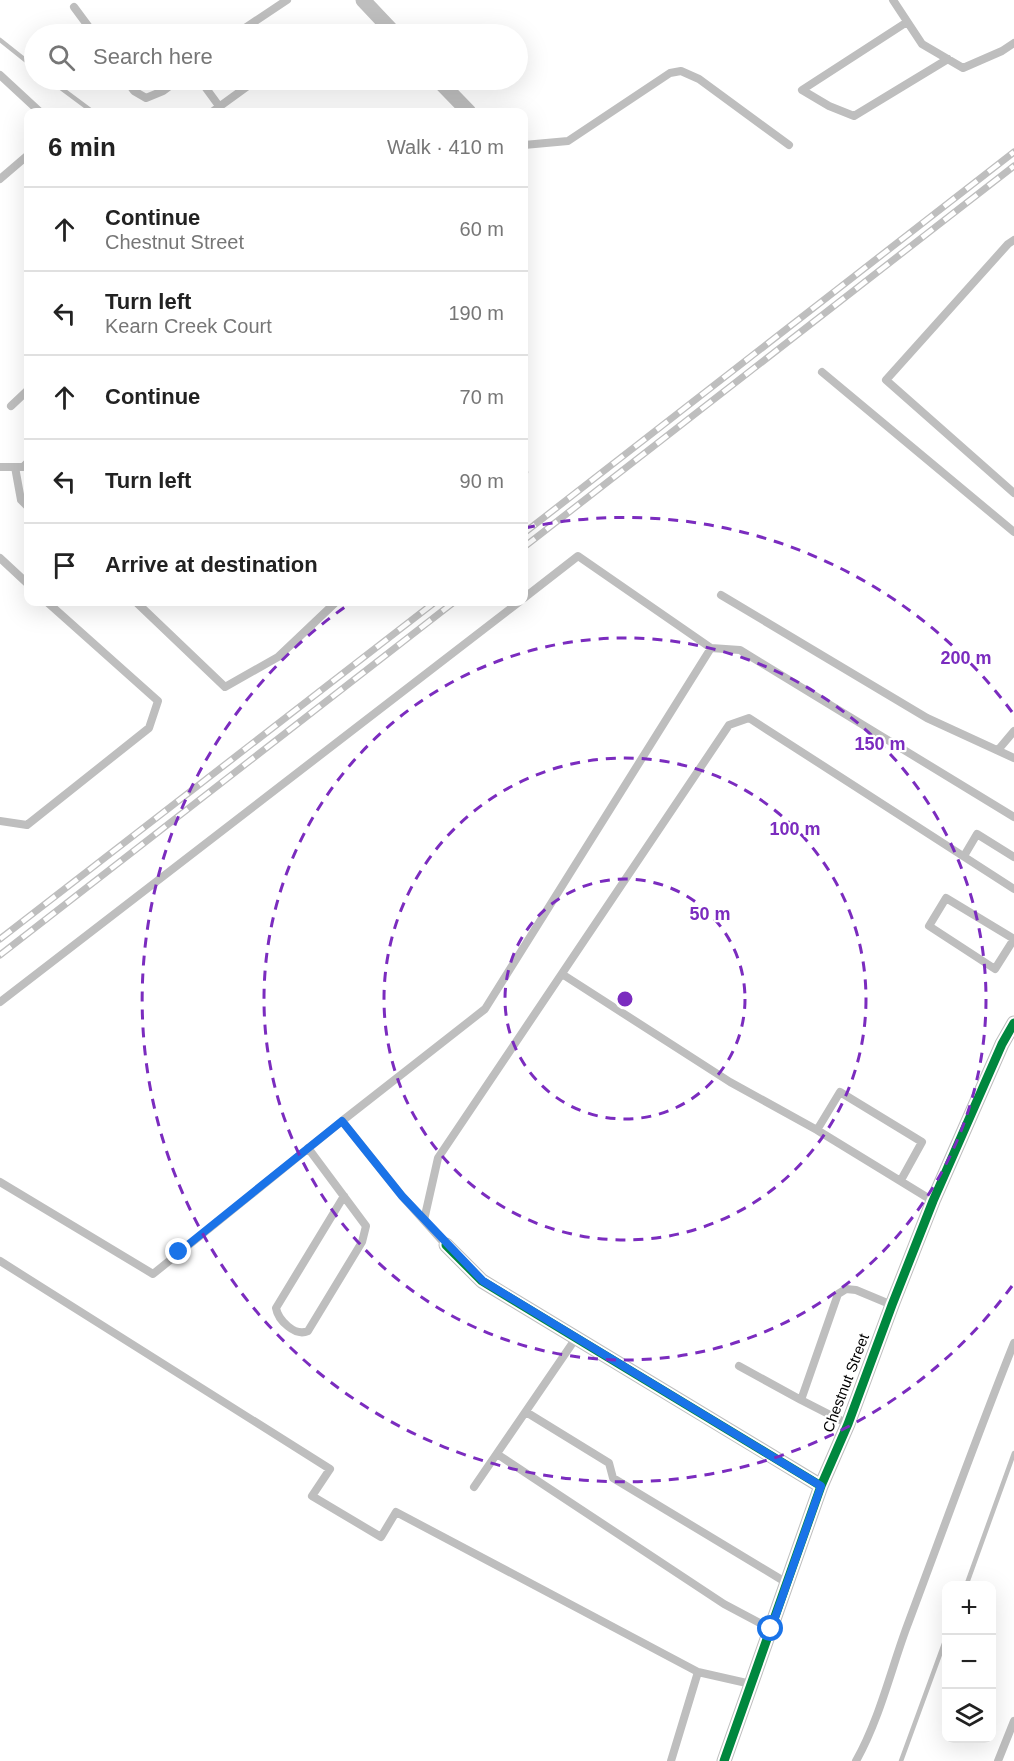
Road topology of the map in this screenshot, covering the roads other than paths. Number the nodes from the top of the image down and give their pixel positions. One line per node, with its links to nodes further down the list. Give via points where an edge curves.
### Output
1 (287, 0): 7 (lane)
2 (363, 0): 8 (street)
3 (893, 0): 5 (lane)
4 (74, 7): 6 (lane)
5 (907, 22): 10 (lane, via 922,44); 10 (lane, via 801,90 854,116)
6 (87, 24)
7 (251, 24)
8 (386, 24)
9 (1014, 43): 10 (lane, via 963,68)
10 (948, 59)
11 (0, 75): 18 (lane)
12 (133, 90): 13 (lane, via 146,98)
13 (164, 90)
14 (207, 90): 17 (lane)
15 (242, 90): 17 (lane)
16 (448, 90): 20 (street)
17 (219, 106): 19 (lane)
18 (36, 108)
19 (217, 108)
20 (465, 108)
21 (528, 145): 22 (lane, via 568,141 670,73 681,71)
22 (789, 145)
23 (24, 158): 24 (lane)
24 (0, 179)
25 (1014, 240): 32 (lane, via 886,381)
26 (822, 372): 34 (lane)
27 (24, 394): 28 (lane)
28 (11, 406)
29 (24, 466): 31 (lane)
30 (0, 467): 31 (lane)
31 (15, 467): 33 (lane)
32 (1014, 493)
33 (24, 503)
34 (1014, 532)
35 (0, 558): 36 (lane)
36 (24, 580)
37 (528, 595): 43 (lane, via 578,556)
38 (722, 595): 45 (lane, via 927,718)
39 (51, 606): 48 (lane, via 158,701 149,728 27,825)
40 (140, 606): 41 (lane, via 225,687 278,657)
41 (332, 606)
42 (514, 606): 54 (lane)
43 (711, 648): 47 (lane, via 740,650); 56 (lane, via 485,1009)
44 (1014, 731): 45 (lane)
45 (998, 750): 46 (lane)
46 (1014, 758)
47 (1014, 817)
48 (0, 821)
49 (964, 856): 50 (lane, via 977,834); 51 (lane); 53 (lane, via 749,718 729,725)
50 (1014, 857)
51 (1014, 889)
52 (1014, 939): 52 (lane, via 946,898 929,926 995,969)
53 (562, 974): 57 (lane, via 730,1082); 63 (lane, via 438,1158)
54 (0, 1002)
55 (1014, 1023): 62 (street, Chestnut Street)
56 (342, 1121): 58 (lane); 63 (lane)
57 (817, 1130): 59 (lane); 59 (lane, via 840,1092 849,1097 922,1142)
58 (308, 1148): 60 (lane, via 153,1274); 61 (lane)
59 (901, 1180): 62 (lane)
60 (0, 1182)
61 (344, 1196): 61 (lane, via 276,1308 296,1333 308,1331 362,1242 366,1226)
62 (933, 1201): 66 (street, Chestnut Street)
63 (424, 1220): 64 (lane)
64 (446, 1245): 67 (street, via 483,1281)
65 (0, 1261): 78 (lane, via 330,1469 312,1496 381,1537 396,1512)
66 (892, 1305): 70 (lane, via 856,1290 846,1289 838,1294); 72 (street, Chestnut Street)
67 (576, 1338): 71 (lane); 74 (street)
68 (1014, 1343): 83 (lane, via 867,1742)
69 (739, 1366): 70 (lane)
70 (801, 1400): 72 (lane)
71 (526, 1412): 73 (lane); 76 (lane, via 609,1463 613,1478)
72 (848, 1424): 74 (street, Chestnut Street)
73 (497, 1454): 75 (lane); 77 (lane, via 723,1604)
74 (821, 1486): 76 (street, Chestnut Street)
75 (474, 1487)
76 (787, 1582): 77 (street, Chestnut Street)
77 (771, 1629): 79 (street, Chestnut Street)
78 (698, 1672): 79 (lane); 81 (lane)
79 (751, 1684): 82 (street, Chestnut Street)
80 (1014, 1721): 84 (lane)
81 (670, 1761)
82 (724, 1761)
83 (856, 1761)
84 (998, 1761)

